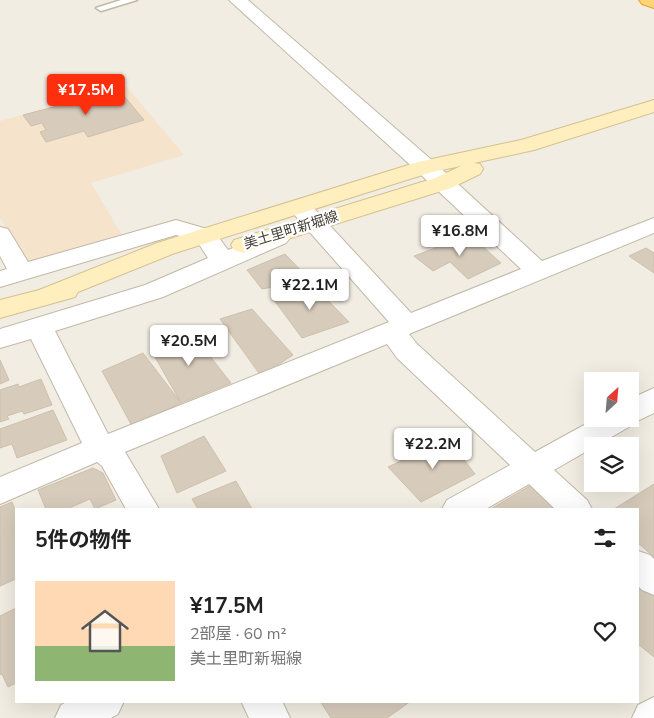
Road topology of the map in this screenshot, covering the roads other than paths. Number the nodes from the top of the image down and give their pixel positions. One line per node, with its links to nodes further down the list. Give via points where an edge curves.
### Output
1 (132, 0): 5 (lane)
2 (238, 0): 7 (street)
3 (648, 0): 4 (highway)
4 (654, 3)
5 (101, 8)
6 (654, 106): 7 (main road, 美土里町新堀線)
7 (435, 175): 8 (main road, 美土里町新堀線); 12 (street)
8 (307, 214): 11 (main road, 美土里町新堀線); 15 (street, via 154,291); 16 (street)
9 (654, 225): 12 (street)
10 (0, 234): 13 (street)
11 (211, 244): 13 (street, via 176,227); 14 (main road, 美土里町新堀線, via 179,264 49,294)
12 (538, 272): 16 (street)
13 (11, 276)
14 (0, 309)
15 (39, 327): 17 (street); 21 (street)
16 (400, 328): 21 (street, via 128,440); 22 (street, via 407,351)
17 (0, 339)
18 (654, 399): 19 (street)
19 (639, 408)
20 (603, 428): 22 (street)
21 (100, 448): 23 (street); 24 (street, via 113,458)
22 (531, 468): 25 (street); 26 (street)
23 (0, 491)
24 (142, 508)
25 (460, 508)
26 (575, 508)
27 (639, 566): 28 (street)
28 (654, 580)
29 (101, 703): 32 (street)
30 (261, 703): 33 (street)
31 (654, 715): 34 (street)
32 (74, 718)
33 (271, 718)
34 (651, 718)

